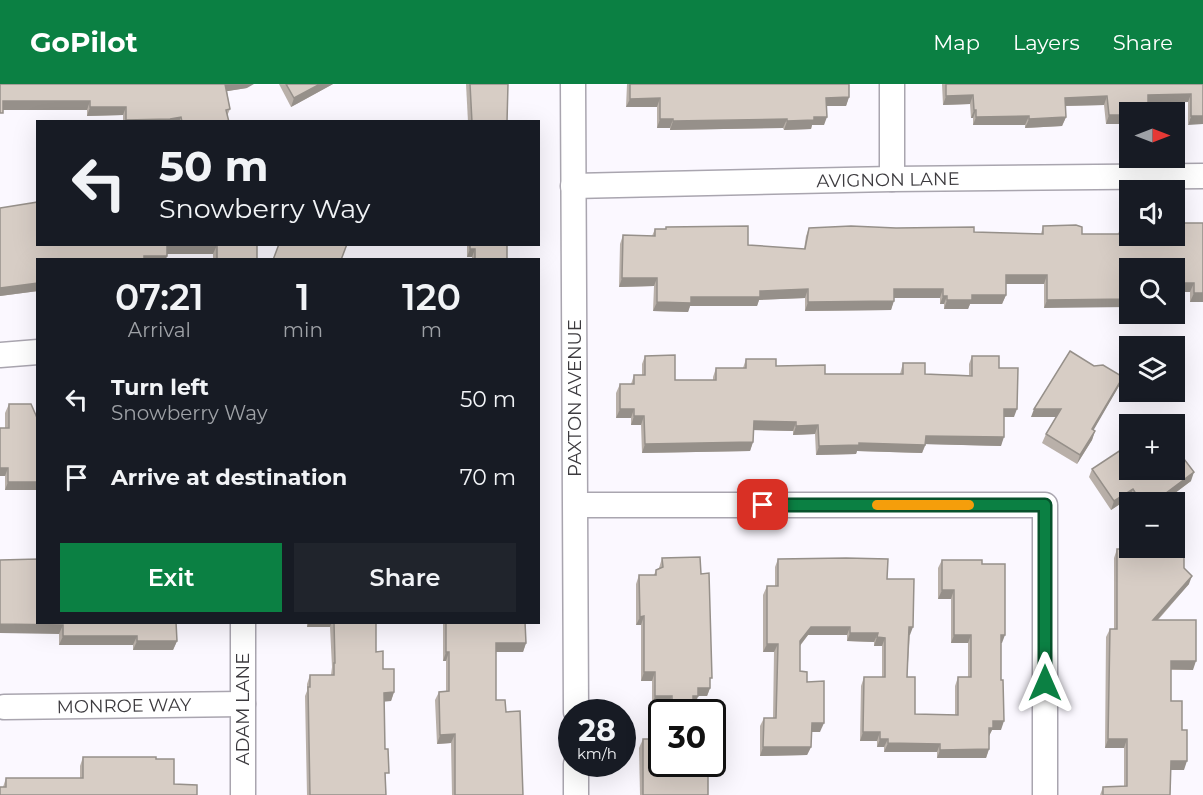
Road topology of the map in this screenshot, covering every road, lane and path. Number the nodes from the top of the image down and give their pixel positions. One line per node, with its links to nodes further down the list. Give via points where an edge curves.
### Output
1 (573, 84): 5 (street, PAXTON AVENUE)
2 (892, 84): 4 (street)
3 (1203, 176): 4 (street, AVIGNON LANE)
4 (892, 179): 5 (street, AVIGNON LANE)
5 (573, 186): 8 (street, PAXTON AVENUE)
6 (36, 352): 7 (street)
7 (0, 355)
8 (576, 505): 10 (street, PAXTON AVENUE); 16 (street, via 1045,505)
9 (243, 624): 11 (street, ADAM LANE)
10 (576, 699)
11 (243, 704): 12 (street, MONROE WAY); 14 (street, ADAM LANE)
12 (4, 707)
13 (576, 777): 15 (street)
14 (243, 795)
15 (576, 795)
16 (1045, 795)

